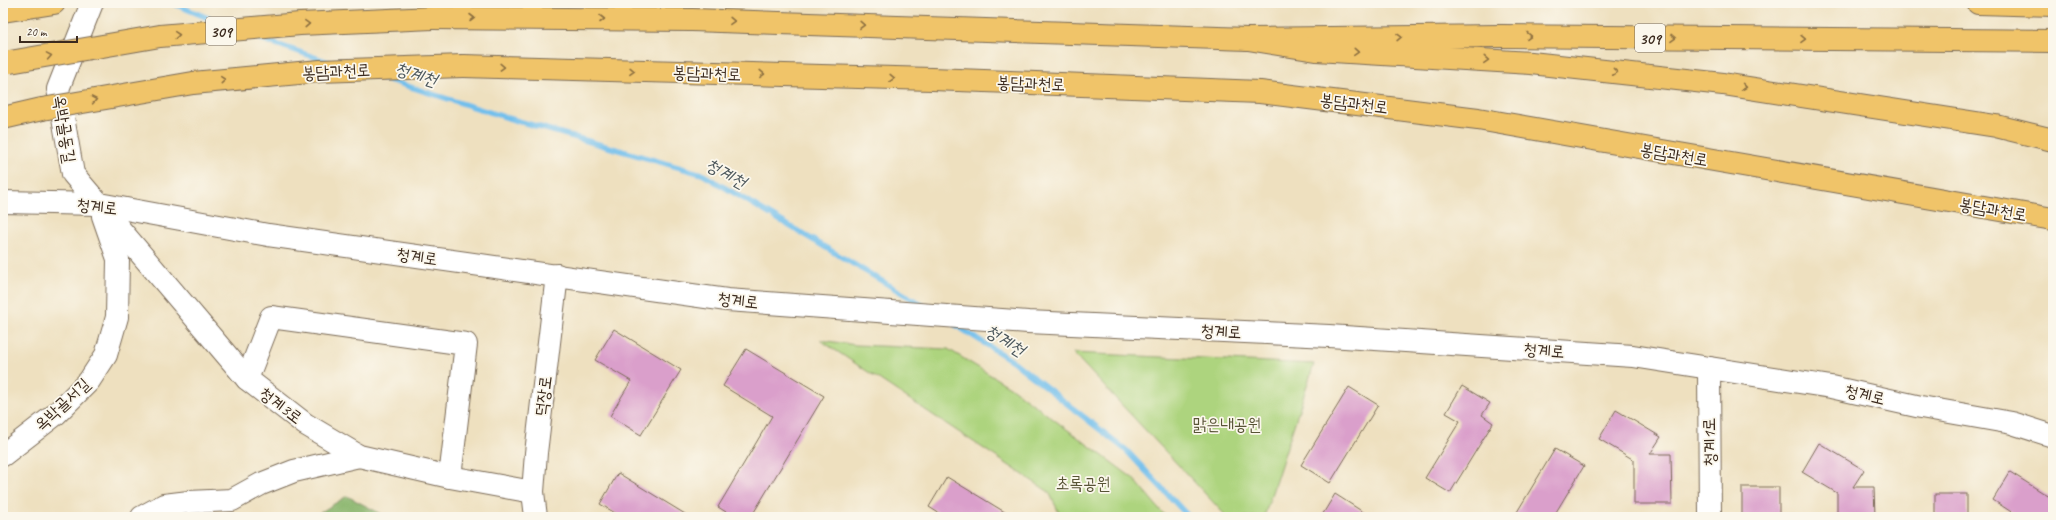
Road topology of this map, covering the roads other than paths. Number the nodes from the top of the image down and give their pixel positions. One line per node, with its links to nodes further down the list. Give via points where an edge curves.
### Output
1 (54, 3): 5 (highway)
2 (92, 3): 14 (street, 옥박골동길, via 58,89 73,174)
3 (1978, 3): 4 (highway)
4 (2053, 5)
5 (3, 11)
6 (1248, 39): 7 (highway, 309, one-way to 7, via 1501,36); 8 (highway, 309, one-way to 6, bridge, via 160,36 300,24 433,18 700,20); 10 (highway, one-way to 10, via 1316,50 1531,63 1715,83)
7 (2053, 41)
8 (7, 63)
9 (3, 118): 15 (highway, 봉담과천로, one-way to 15, bridge, via 193,83 320,71 463,66 932,79 1260,92 1478,119)
10 (1996, 126): 11 (highway); 12 (highway)
11 (2053, 129)
12 (2053, 140)
13 (3, 202): 14 (street, 청계로)
14 (98, 204): 16 (street, 청계로, via 268,235); 18 (street, 청계3로); 20 (street, 옥박골서길, via 118,259 117,317 106,355 89,381 56,414)
15 (2053, 219)
16 (557, 275): 17 (street, 청계로, via 727,300 1028,322 1337,336 1633,356); 23 (street, 덕장로)
17 (1709, 368): 19 (street, 청계로, via 1831,386 1921,407 2012,423); 26 (street, 청계1로)
18 (247, 379): 21 (street, 청계3로, via 305,424); 22 (street, via 271,316 466,344)
19 (2053, 436)
20 (3, 455)
21 (358, 456): 22 (street, 청계3로); 24 (street, via 294,470 232,500 164,505)
22 (450, 477): 23 (street, 청계3로)
23 (533, 492): 25 (street, 덕장로)
24 (142, 517)
25 (536, 517)
26 (1710, 517)

